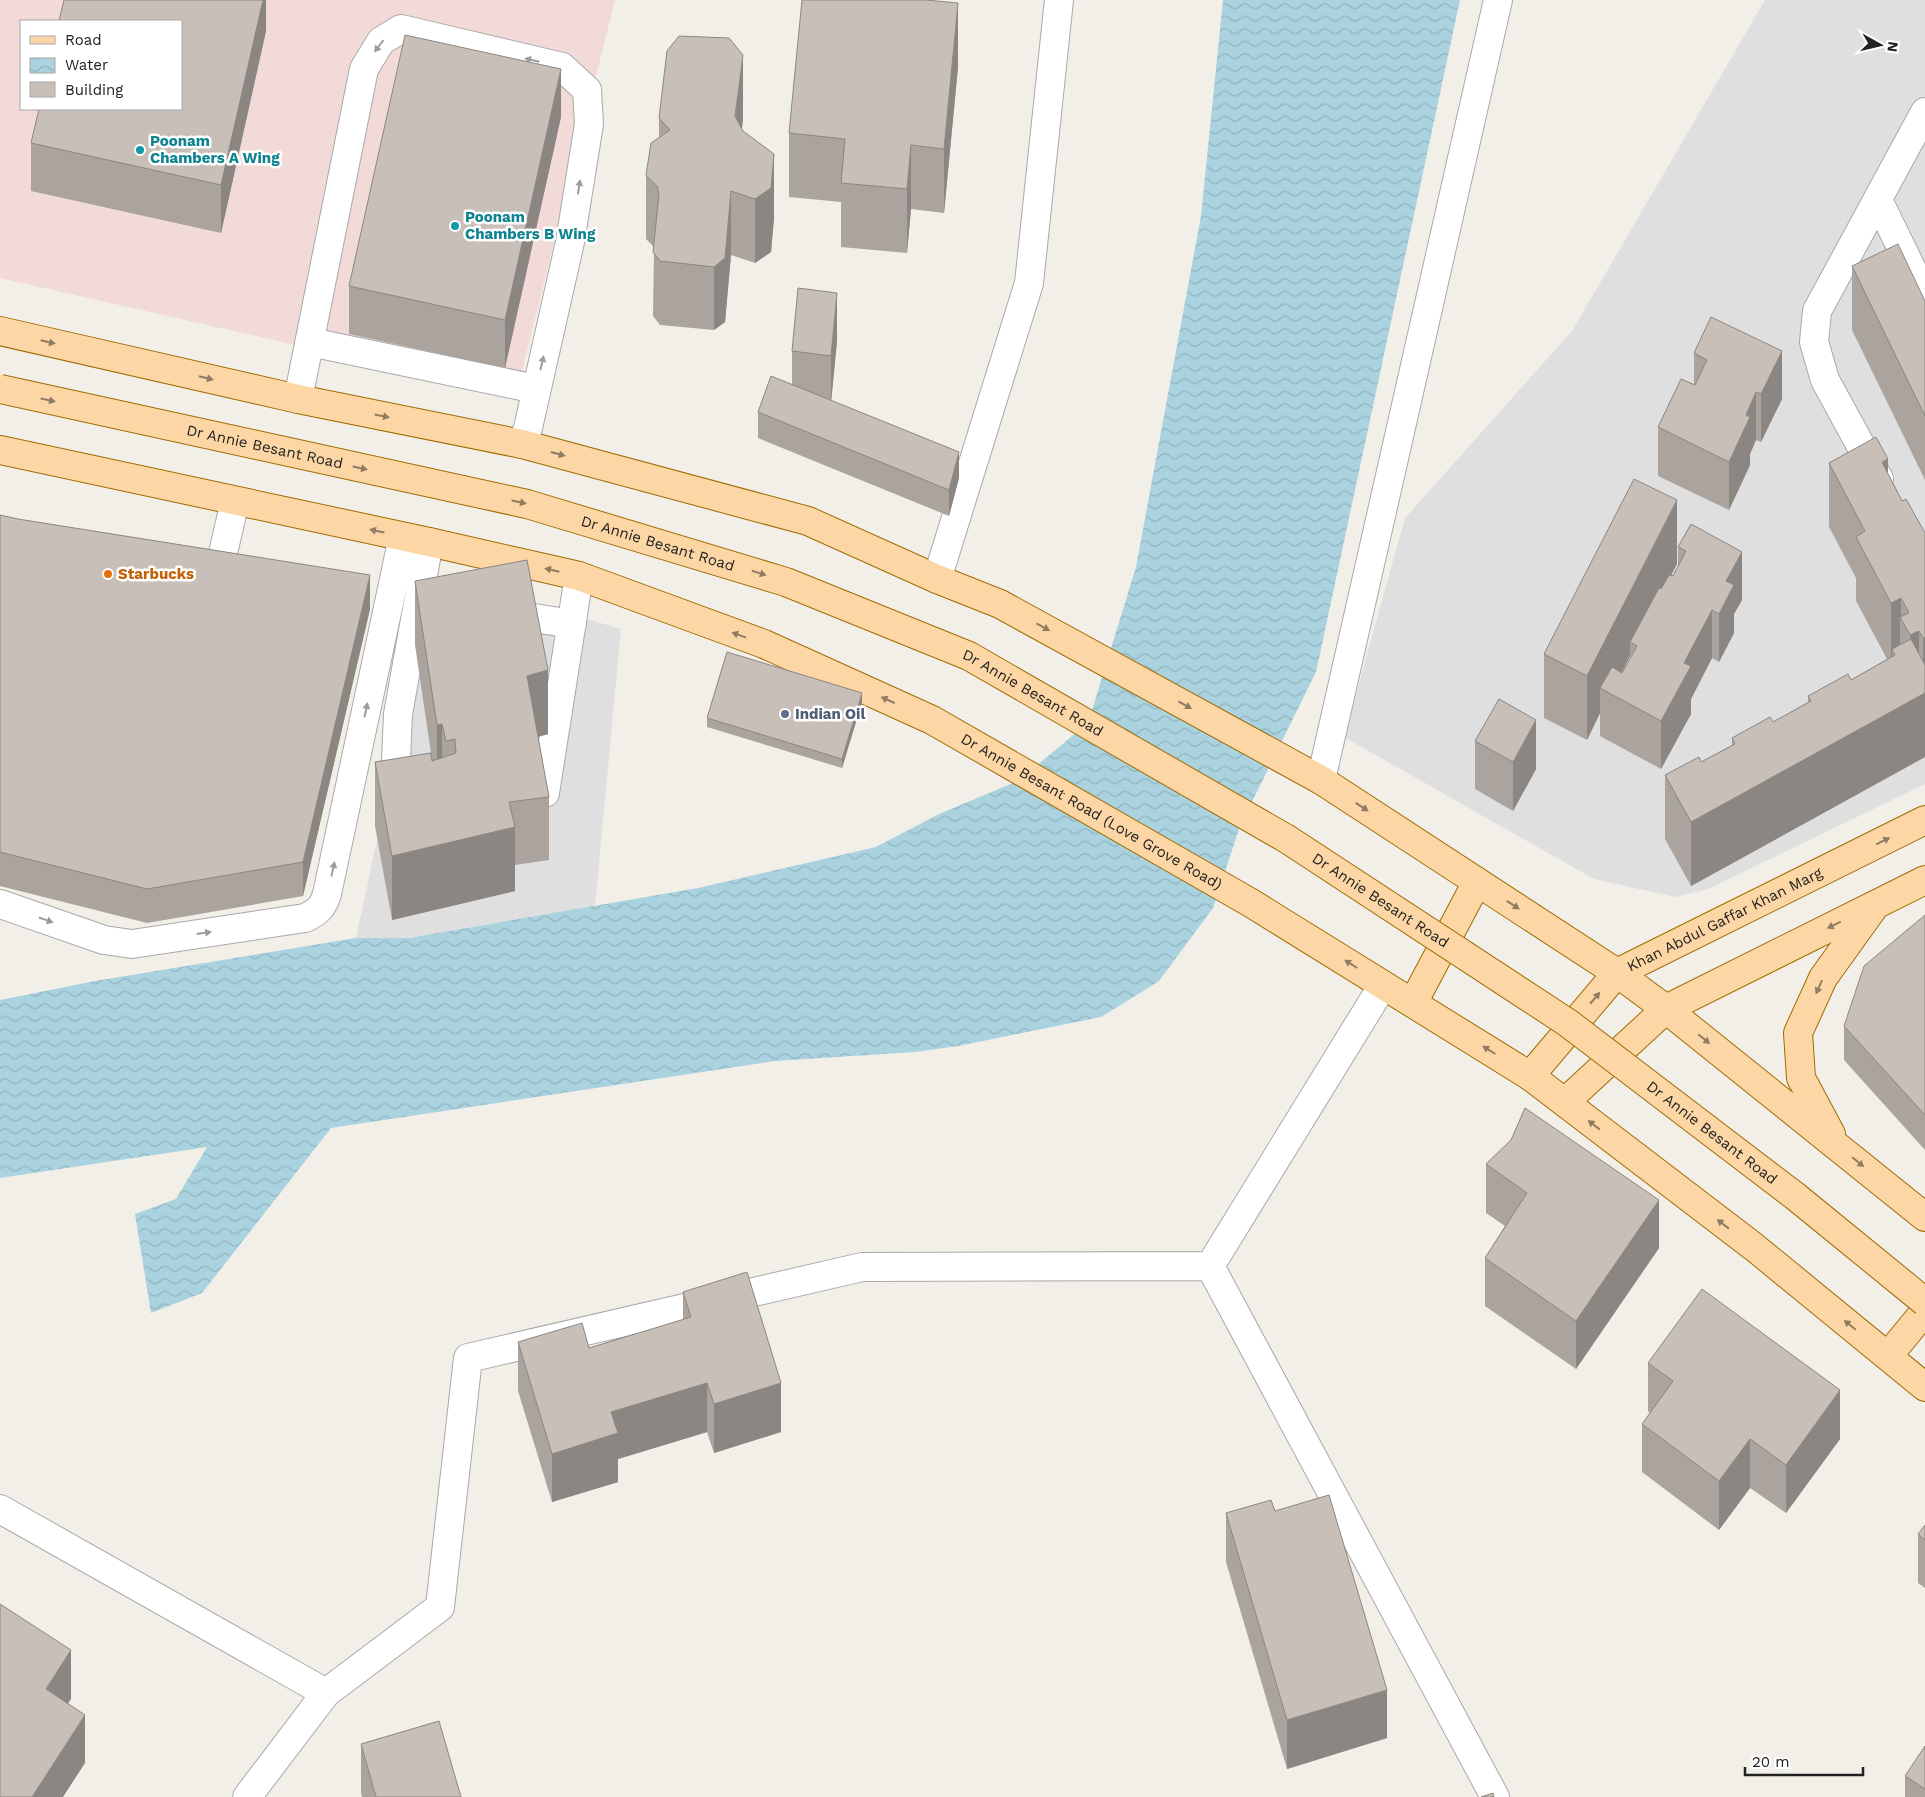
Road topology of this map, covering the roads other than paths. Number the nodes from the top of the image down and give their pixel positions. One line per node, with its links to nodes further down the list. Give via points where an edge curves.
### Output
1 (1058, 0): 19 (street, via 1029,283)
2 (1498, 0): 26 (street)
3 (1924, 115): 4 (street)
4 (1878, 200): 5 (street); 14 (street, via 1817,311 1814,342 1826,380)
5 (1925, 296)
6 (0, 331): 10 (main road, one-way to 10)
7 (310, 342): 9 (street); 9 (street, one-way to 7, via 570,242 589,124 587,90 562,67 401,29 381,41 364,69); 10 (street)
8 (0, 390): 43 (main road, Dr Annie Besant Road, one-way to 43, bridge, via 527,504 786,582 969,656 1287,839 1568,1022 1795,1196)
9 (536, 390): 11 (street)
10 (298, 399): 11 (main road, one-way to 11)
11 (522, 444): 19 (main road, one-way to 19, via 808,521)
12 (0, 450): 13 (main road)
13 (235, 500): 15 (main road, one-way to 13); 17 (street, via 211,560)
14 (1892, 503)
15 (403, 537): 16 (main road); 21 (street)
16 (429, 542): 18 (main road, one-way to 16); 22 (street)
17 (249, 568)
18 (579, 576): 25 (street); 35 (main road, Dr Annie Besant Road (Love Grove Road), one-way to 18, via 1251,903 932,720 764,644)
19 (937, 579): 26 (main road, one-way to 26, via 1000,604)
20 (362, 592): 21 (street)
21 (390, 598): 32 (street, one-way to 21, via 104,940 132,944 306,918 318,912 327,894)
22 (418, 600): 23 (street); 27 (street, via 398,714)
23 (446, 605)
24 (475, 609): 25 (street)
25 (572, 624): 28 (street)
26 (1321, 780): 31 (main road, one-way to 31)
27 (395, 783)
28 (545, 793)
29 (1925, 820): 34 (main road, Khan Abdul Gaffar Khan Marg, one-way to 29)
30 (1925, 880): 33 (main road)
31 (1477, 882): 34 (main road, one-way to 34); 36 (main road)
32 (0, 904)
33 (1877, 904): 37 (main road, one-way to 37); 40 (main road, one-way to 40, via 1823,978 1798,1034 1801,1078)
34 (1617, 973): 37 (main road); 38 (main road, Khan Abdul Gaffar Khan Marg, one-way to 34)
35 (1383, 985): 36 (main road); 42 (street)
36 (1412, 1002): 38 (main road, one-way to 36)
37 (1666, 1009): 39 (main road); 40 (main road, one-way to 40)
38 (1530, 1076): 39 (main road)
39 (1565, 1102): 45 (main road, one-way to 39, via 1754,1247)
40 (1837, 1145): 41 (main road, one-way to 41)
41 (1925, 1217)
42 (1210, 1266): 48 (street, via 862,1267 468,1358 440,1607); 50 (street)
43 (1925, 1302)
44 (1925, 1311): 45 (main road)
45 (1888, 1356): 46 (main road)
46 (1925, 1387)
47 (0, 1509): 48 (street)
48 (326, 1693): 49 (street)
49 (247, 1797)
50 (1494, 1797)

